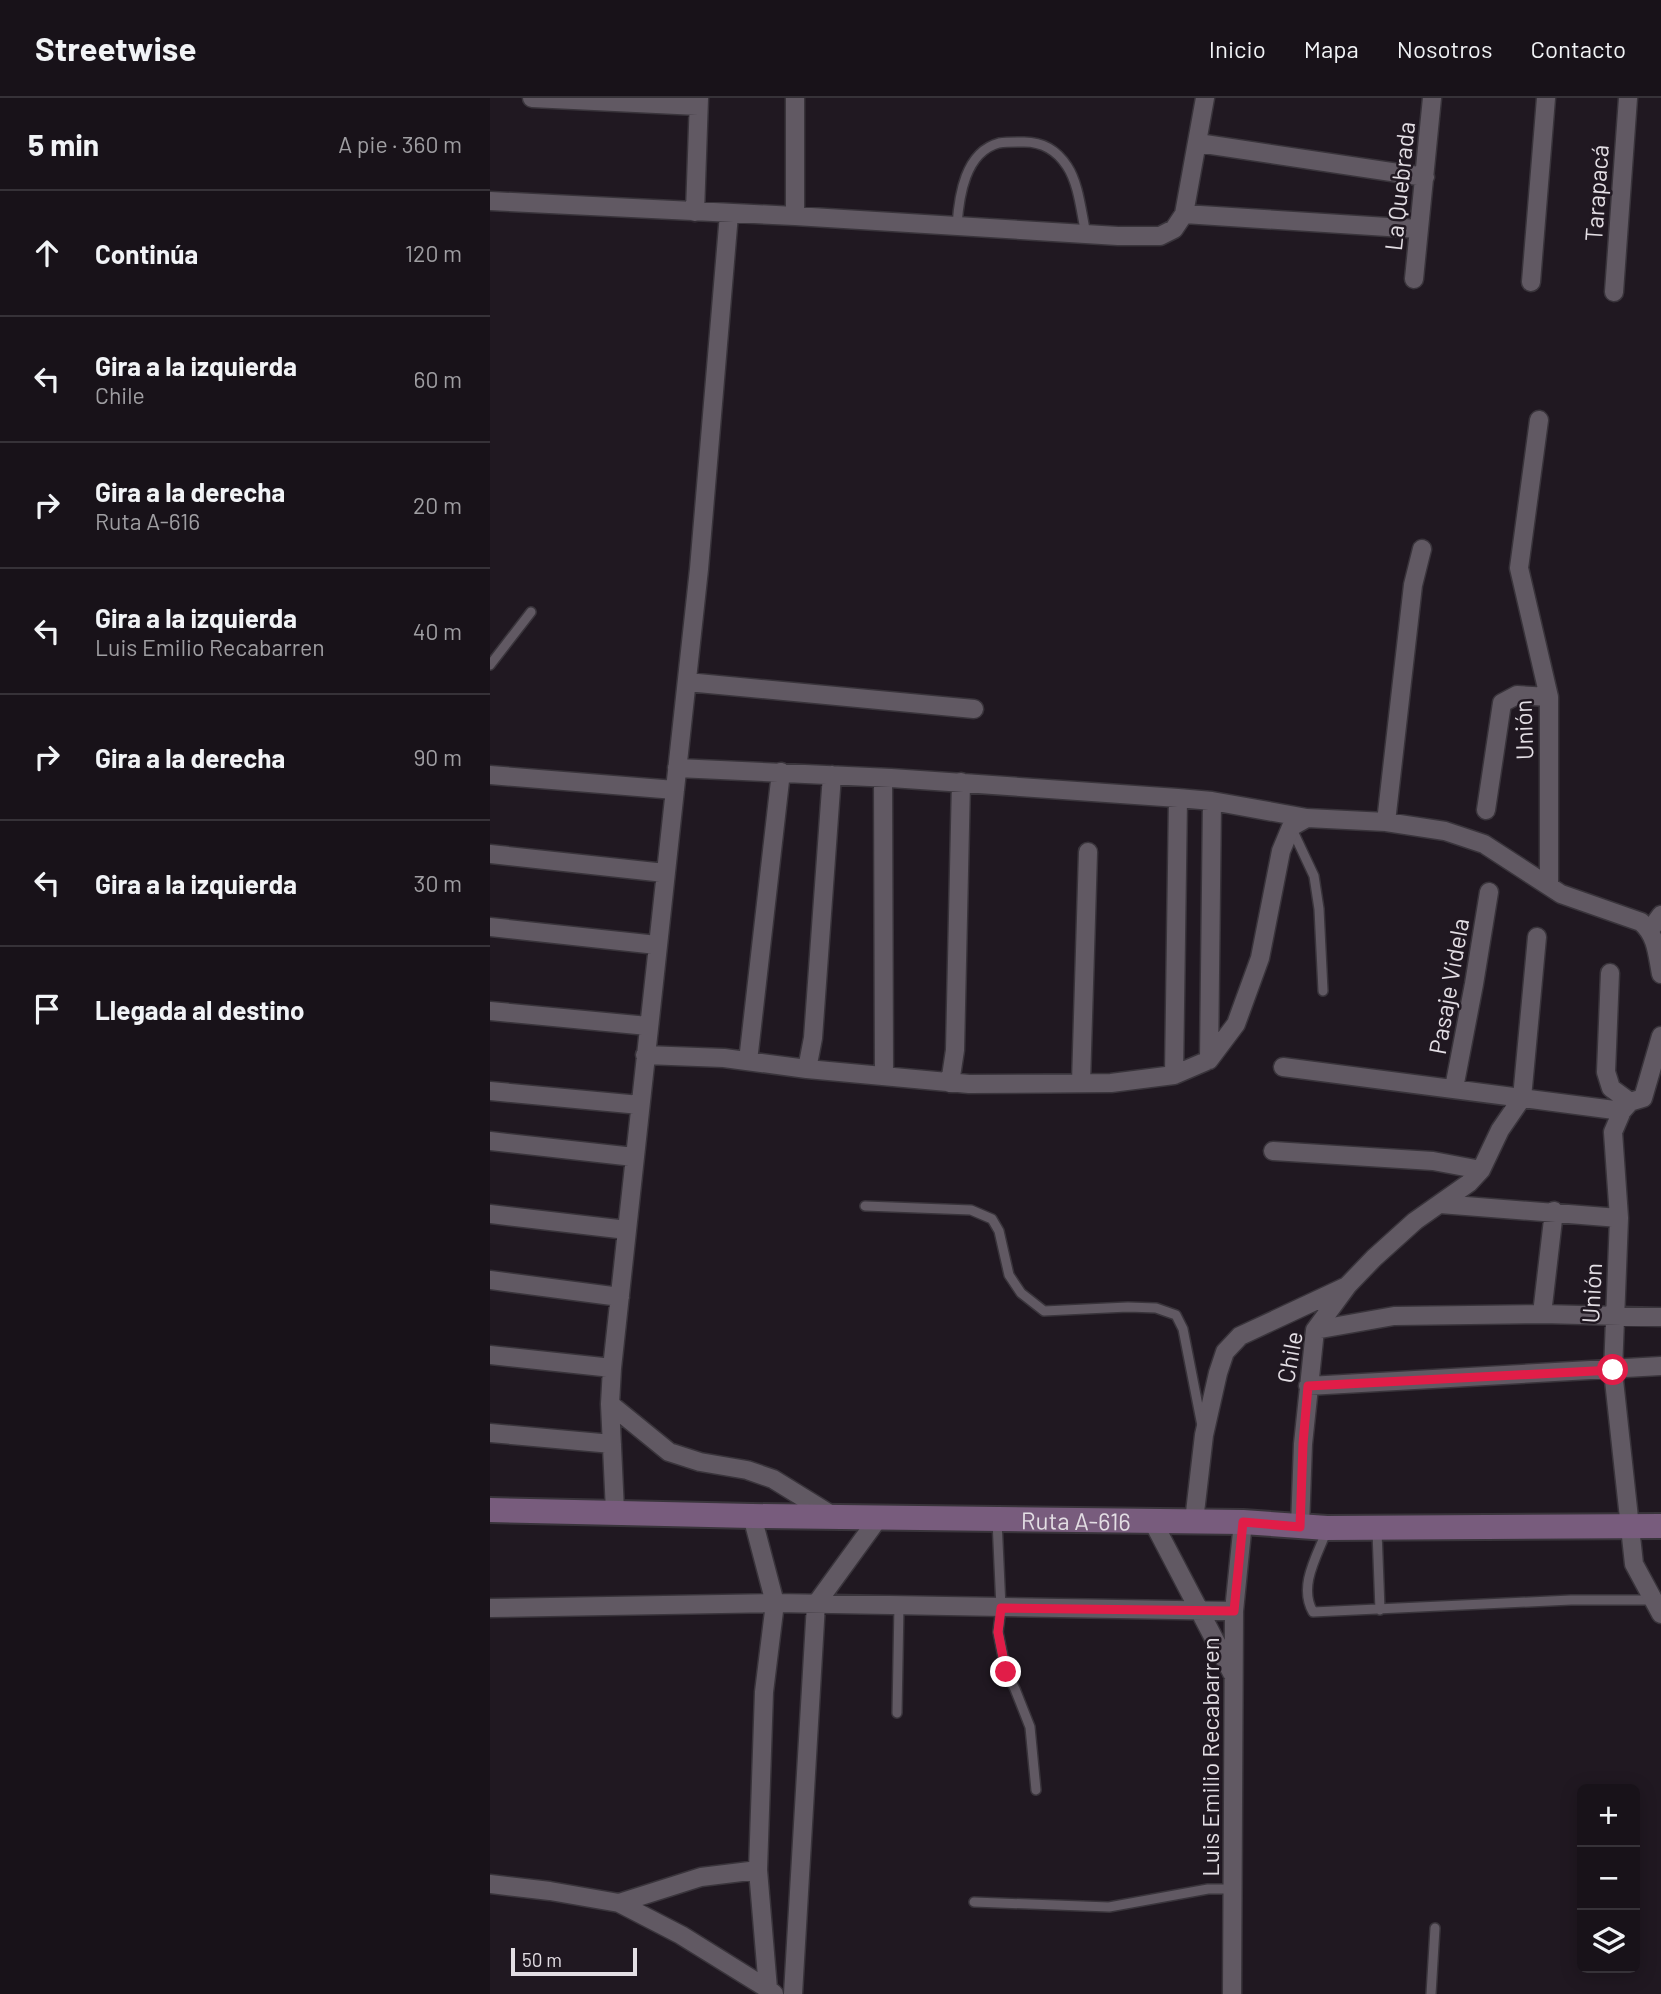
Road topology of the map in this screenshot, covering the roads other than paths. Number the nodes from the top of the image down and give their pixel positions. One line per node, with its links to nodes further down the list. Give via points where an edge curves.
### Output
1 (532, 98): 7 (street)
2 (795, 98): 14 (street)
3 (1205, 98): 8 (street)
4 (1432, 98): 9 (street, La Quebrada)
5 (1546, 98): 19 (street)
6 (1628, 98): 20 (street, Tarapacá)
7 (698, 102): 11 (street)
8 (1198, 143): 9 (street); 13 (street)
9 (1425, 177): 16 (street, La Quebrada)
10 (490, 201): 11 (street)
11 (695, 212): 12 (street)
12 (729, 214): 14 (street); 25 (street)
13 (1184, 214): 16 (street); 17 (street, via 1174,229 1160,236)
14 (795, 216): 15 (street)
15 (957, 225): 17 (street); 17 (lane, via 958,197 971,165 998,143 1025,142 1052,149 1068,167)
16 (1419, 229): 18 (street, La Quebrada)
17 (1086, 234)
18 (1414, 279)
19 (1531, 282)
20 (1614, 292)
21 (1539, 420): 26 (street, Unión, via 1519,568)
22 (1422, 550): 39 (street, via 1413,585)
23 (531, 612): 24 (lane)
24 (490, 665)
25 (687, 682): 27 (street); 28 (street)
26 (1549, 697): 37 (street, via 1517,695 1502,703); 44 (street, Unión)
27 (974, 709)
28 (677, 768): 29 (street); 34 (street)
29 (781, 772): 31 (street); 58 (street)
30 (490, 775): 34 (street)
31 (832, 775): 32 (street); 60 (street)
32 (883, 778): 33 (street); 61 (street)
33 (961, 782): 35 (street); 63 (street, via 955,1050)
34 (675, 790): 43 (street)
35 (1178, 798): 36 (street); 62 (street)
36 (1212, 801): 38 (street); 57 (street)
37 (1486, 810)
38 (1307, 818): 39 (street); 40 (street)
39 (1386, 822): 44 (street, via 1446,831 1484,844)
40 (1291, 827): 52 (lane, via 1314,876); 57 (street, via 1281,851 1260,958 1236,1024)
41 (1088, 852): 64 (street)
42 (490, 854): 43 (street)
43 (665, 873): 49 (street)
44 (1549, 886): 46 (street, via 1641,922)
45 (1489, 892): 65 (street, Pasaje Videla)
46 (1656, 923): 51 (street)
47 (490, 928): 49 (street)
48 (1537, 936): 67 (street)
49 (657, 945): 54 (street)
50 (1610, 973): 68 (street, via 1606,1072 1611,1088)
51 (1661, 974)
52 (1323, 991)
53 (490, 1011): 54 (street)
54 (648, 1026): 56 (street)
55 (1661, 1036): 68 (street, Unión)
56 (645, 1055): 58 (street); 69 (street)
57 (1209, 1060): 62 (street)
58 (748, 1061): 60 (street)
59 (1283, 1067): 65 (street)
60 (807, 1069): 61 (street)
61 (884, 1074): 63 (street)
62 (1174, 1075): 64 (street)
63 (950, 1083): 64 (street)
64 (1081, 1083)
65 (1454, 1088): 67 (street)
66 (490, 1091): 69 (street)
67 (1522, 1098): 68 (street); 73 (street)
68 (1639, 1103): 78 (street, Unión, via 1613,1132)
69 (640, 1105): 72 (street)
70 (490, 1141): 72 (street)
71 (1273, 1152): 73 (street, via 1433,1161)
72 (634, 1157): 79 (street)
73 (1475, 1177): 74 (street, Chile)
74 (1440, 1204): 76 (street); 81 (street, Chile)
75 (865, 1206): 94 (lane, via 971,1210 992,1219 1009,1275 1021,1293 1044,1311 1128,1307 1156,1308 1176,1315 1183,1329)
76 (1554, 1211): 78 (street); 83 (street)
77 (490, 1214): 79 (street)
78 (1619, 1218): 84 (street, Unión)
79 (627, 1230): 82 (street)
80 (490, 1280): 82 (street)
81 (1348, 1285): 86 (street, Chile); 94 (street, via 1240,1336 1222,1362)
82 (620, 1297): 89 (street)
83 (1542, 1314): 84 (street); 86 (street, via 1394,1316)
84 (1615, 1317): 85 (street); 90 (street, Unión)
85 (1661, 1317)
86 (1315, 1331): 91 (street, Chile)
87 (490, 1355): 89 (street)
88 (1661, 1366): 90 (street)
89 (612, 1368): 92 (street)
90 (1613, 1370): 91 (street); 105 (street, Unión)
91 (1308, 1386): 107 (street, Chile)
92 (610, 1404): 95 (street); 99 (street, via 670,1452 773,1479)
93 (490, 1433): 95 (street)
94 (1204, 1435): 103 (street)
95 (612, 1444): 97 (street)
96 (490, 1510): 97 (main road, Ruta A-616)
97 (615, 1511): 98 (main road, Ruta A-616)
98 (752, 1516): 99 (main road, Ruta A-616); 110 (street)
99 (833, 1516): 100 (main road, Ruta A-616)
100 (880, 1516): 101 (main road, Ruta A-616); 111 (street)
101 (997, 1518): 102 (main road, Ruta A-616); 115 (lane)
102 (1152, 1520): 103 (main road, Ruta A-616); 117 (street)
103 (1194, 1521): 104 (main road, Ruta A-616)
104 (1243, 1522): 107 (main road, Ruta A-616); 118 (street, Luis Emilio Recabarren)
105 (1630, 1525): 106 (main road, Ruta A-616); 108 (main road, Ruta A-616); 113 (street, Unión, via 1634,1564)
106 (1661, 1526)
107 (1300, 1527): 109 (main road, Ruta A-616)
108 (1377, 1527): 109 (main road, Ruta A-616); 116 (lane)
109 (1328, 1528): 116 (lane, via 1306,1587 1313,1612)
110 (775, 1604): 111 (street); 114 (street); 122 (street, via 764,1692)
111 (816, 1604): 112 (street); 129 (street)
112 (899, 1605): 115 (street); 120 (lane)
113 (1658, 1605): 116 (lane, via 1571,1600)
114 (490, 1608)
115 (1001, 1608): 117 (street); 121 (lane, via 998,1632 1006,1672 1030,1727)
116 (1380, 1609)
117 (1199, 1611): 118 (street); 119 (street)
118 (1234, 1611): 119 (street, Luis Emilio Recabarren)
119 (1234, 1676): 124 (street, Luis Emilio Recabarren)
120 (897, 1713)
121 (1036, 1790)
122 (758, 1870): 126 (street, via 701,1877); 128 (street)
123 (490, 1884): 126 (street)
124 (1233, 1889): 125 (lane, via 1208,1889 1109,1907); 130 (street, Luis Emilio Recabarren)
125 (975, 1902)
126 (619, 1903): 128 (street, via 681,1935)
127 (1436, 1928): 131 (lane)
128 (768, 1992)
129 (793, 1994)
130 (1232, 1994)
131 (1431, 1994)

